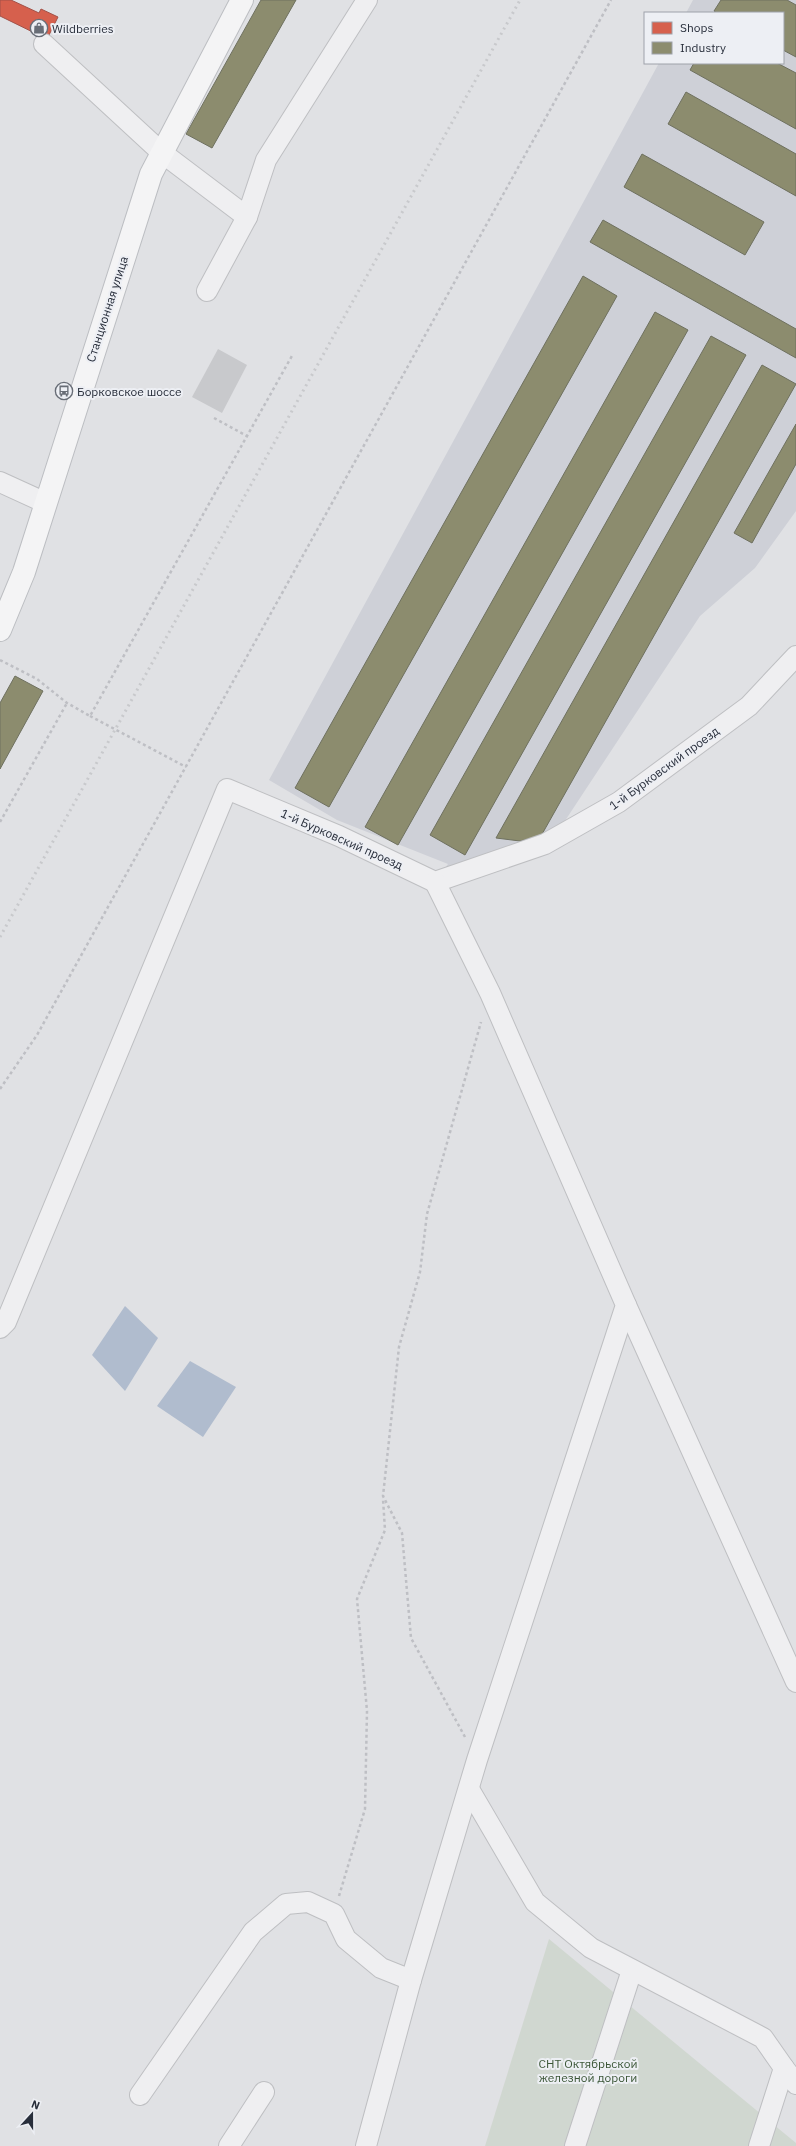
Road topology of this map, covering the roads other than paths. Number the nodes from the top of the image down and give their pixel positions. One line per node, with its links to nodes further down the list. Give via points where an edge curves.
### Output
1 (242, 0): 4 (main road, Станционная улица)
2 (367, 0): 5 (street, via 266,160)
3 (44, 44): 4 (street)
4 (161, 152): 5 (street); 8 (main road, Станционная улица, via 142,199)
5 (247, 217): 6 (street)
6 (207, 291)
7 (0, 482): 8 (street)
8 (46, 503): 9 (main road, Станционная улица, via 24,572)
9 (0, 630)
10 (796, 656): 11 (street, 1-й Бурковский проезд, via 749,706 618,802 545,844)
11 (435, 882): 12 (street, via 490,993); 13 (street, 1-й Бурковский проезд, via 339,836 226,789 9,1315)
12 (626, 1305): 14 (street); 15 (street)
13 (0, 1328)
14 (796, 1682)
15 (469, 1789): 16 (street, via 535,1902 591,1948); 17 (street)
16 (632, 1970): 18 (street, via 763,2038); 24 (street)
17 (411, 1980): 21 (street, via 381,1968 346,1939 334,1914 308,1902 286,1904 253,1932); 23 (street)
18 (784, 2068): 19 (street); 25 (street)
19 (796, 2084)
20 (264, 2092): 22 (street)
21 (140, 2095)
22 (229, 2146)
23 (366, 2146)
24 (575, 2146)
25 (759, 2146)

